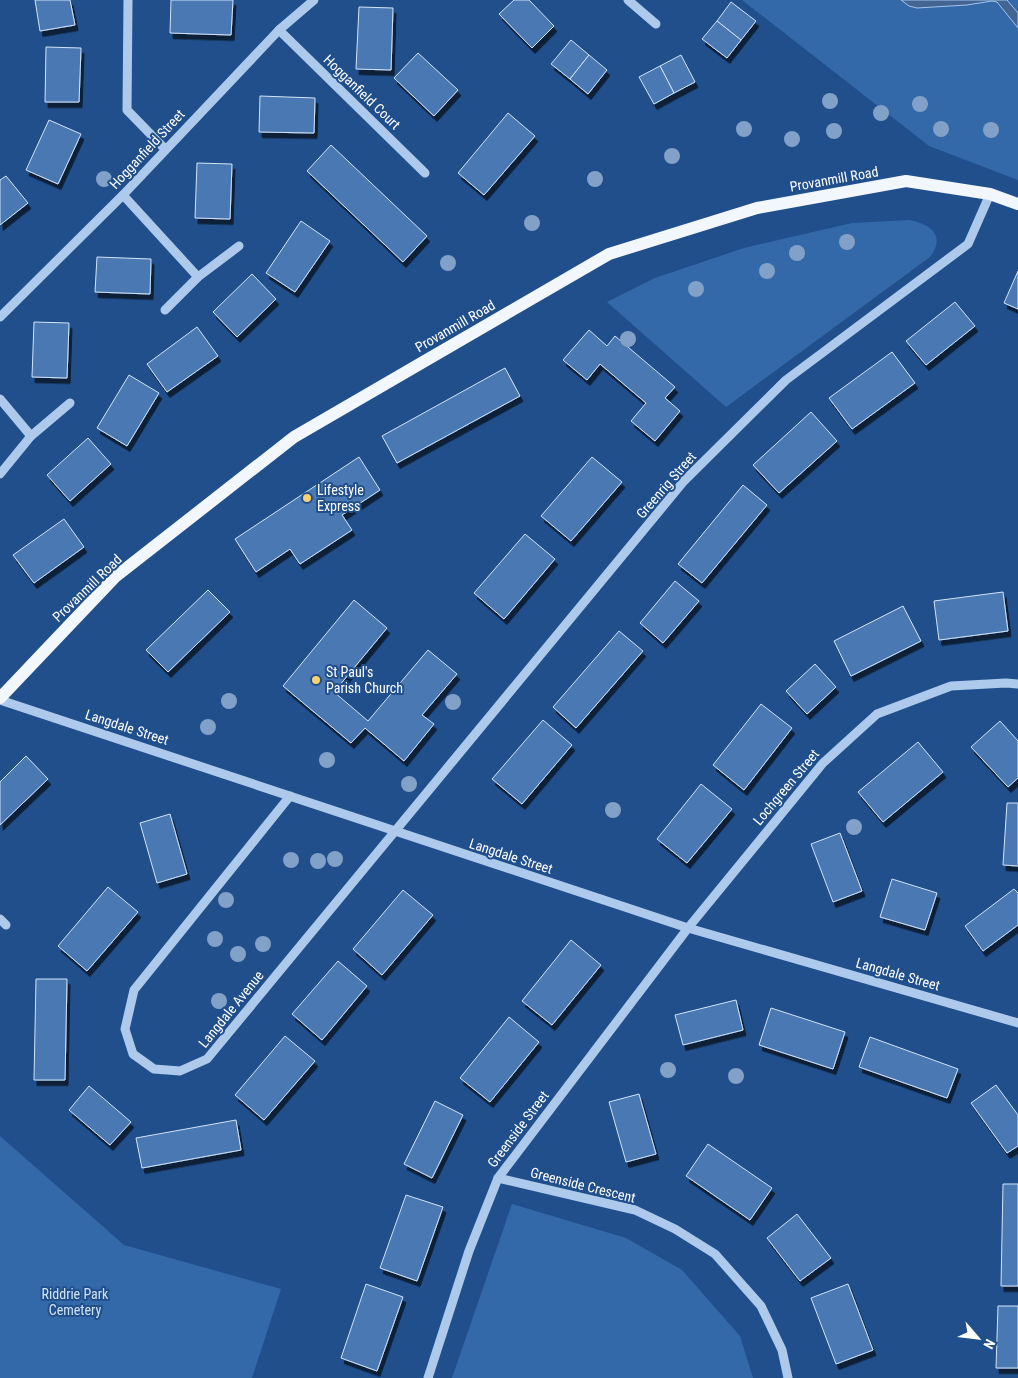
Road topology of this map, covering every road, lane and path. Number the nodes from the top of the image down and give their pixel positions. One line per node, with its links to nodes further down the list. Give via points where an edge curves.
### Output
1 (128, 0): 6 (street, via 127,110)
2 (314, 0): 5 (street, Hogganfield Street)
3 (628, 0): 4 (street)
4 (656, 24)
5 (279, 30): 6 (street, Hogganfield Street); 7 (street, Hogganfield Court)
6 (165, 150): 9 (street, Hogganfield Street)
7 (425, 173)
8 (990, 194): 10 (main road, Provanmill Road); 20 (main road, Provanmill Road, via 906,181 757,208 609,254 294,437 115,577); 22 (street, Greenrig Street, via 968,244 786,380 684,482)
9 (122, 195): 12 (street); 14 (street, Hogganfield Street)
10 (1018, 204)
11 (239, 246): 12 (street)
12 (198, 277): 13 (street)
13 (164, 310)
14 (0, 317)
15 (0, 399): 17 (street)
16 (70, 403): 17 (street)
17 (31, 436): 18 (street)
18 (0, 474)
19 (1018, 684): 23 (street, Lochgreen Street, via 951,686 878,714 822,763)
20 (0, 699): 21 (street, Langdale Street)
21 (290, 796): 22 (street, Langdale Street); 22 (street, Langdale Avenue, via 134,990 124,1029 133,1054 154,1069 180,1071 207,1059)
22 (394, 831): 23 (street, Langdale Street)
23 (688, 928): 24 (street, Langdale Street); 25 (street, Greenside Street)
24 (1018, 1023)
25 (498, 1178): 26 (street, Greenside Street, via 469,1252); 27 (street, Greenside Crescent, via 635,1210 675,1229 714,1254 762,1306 782,1350)
26 (428, 1378)
27 (788, 1378)

